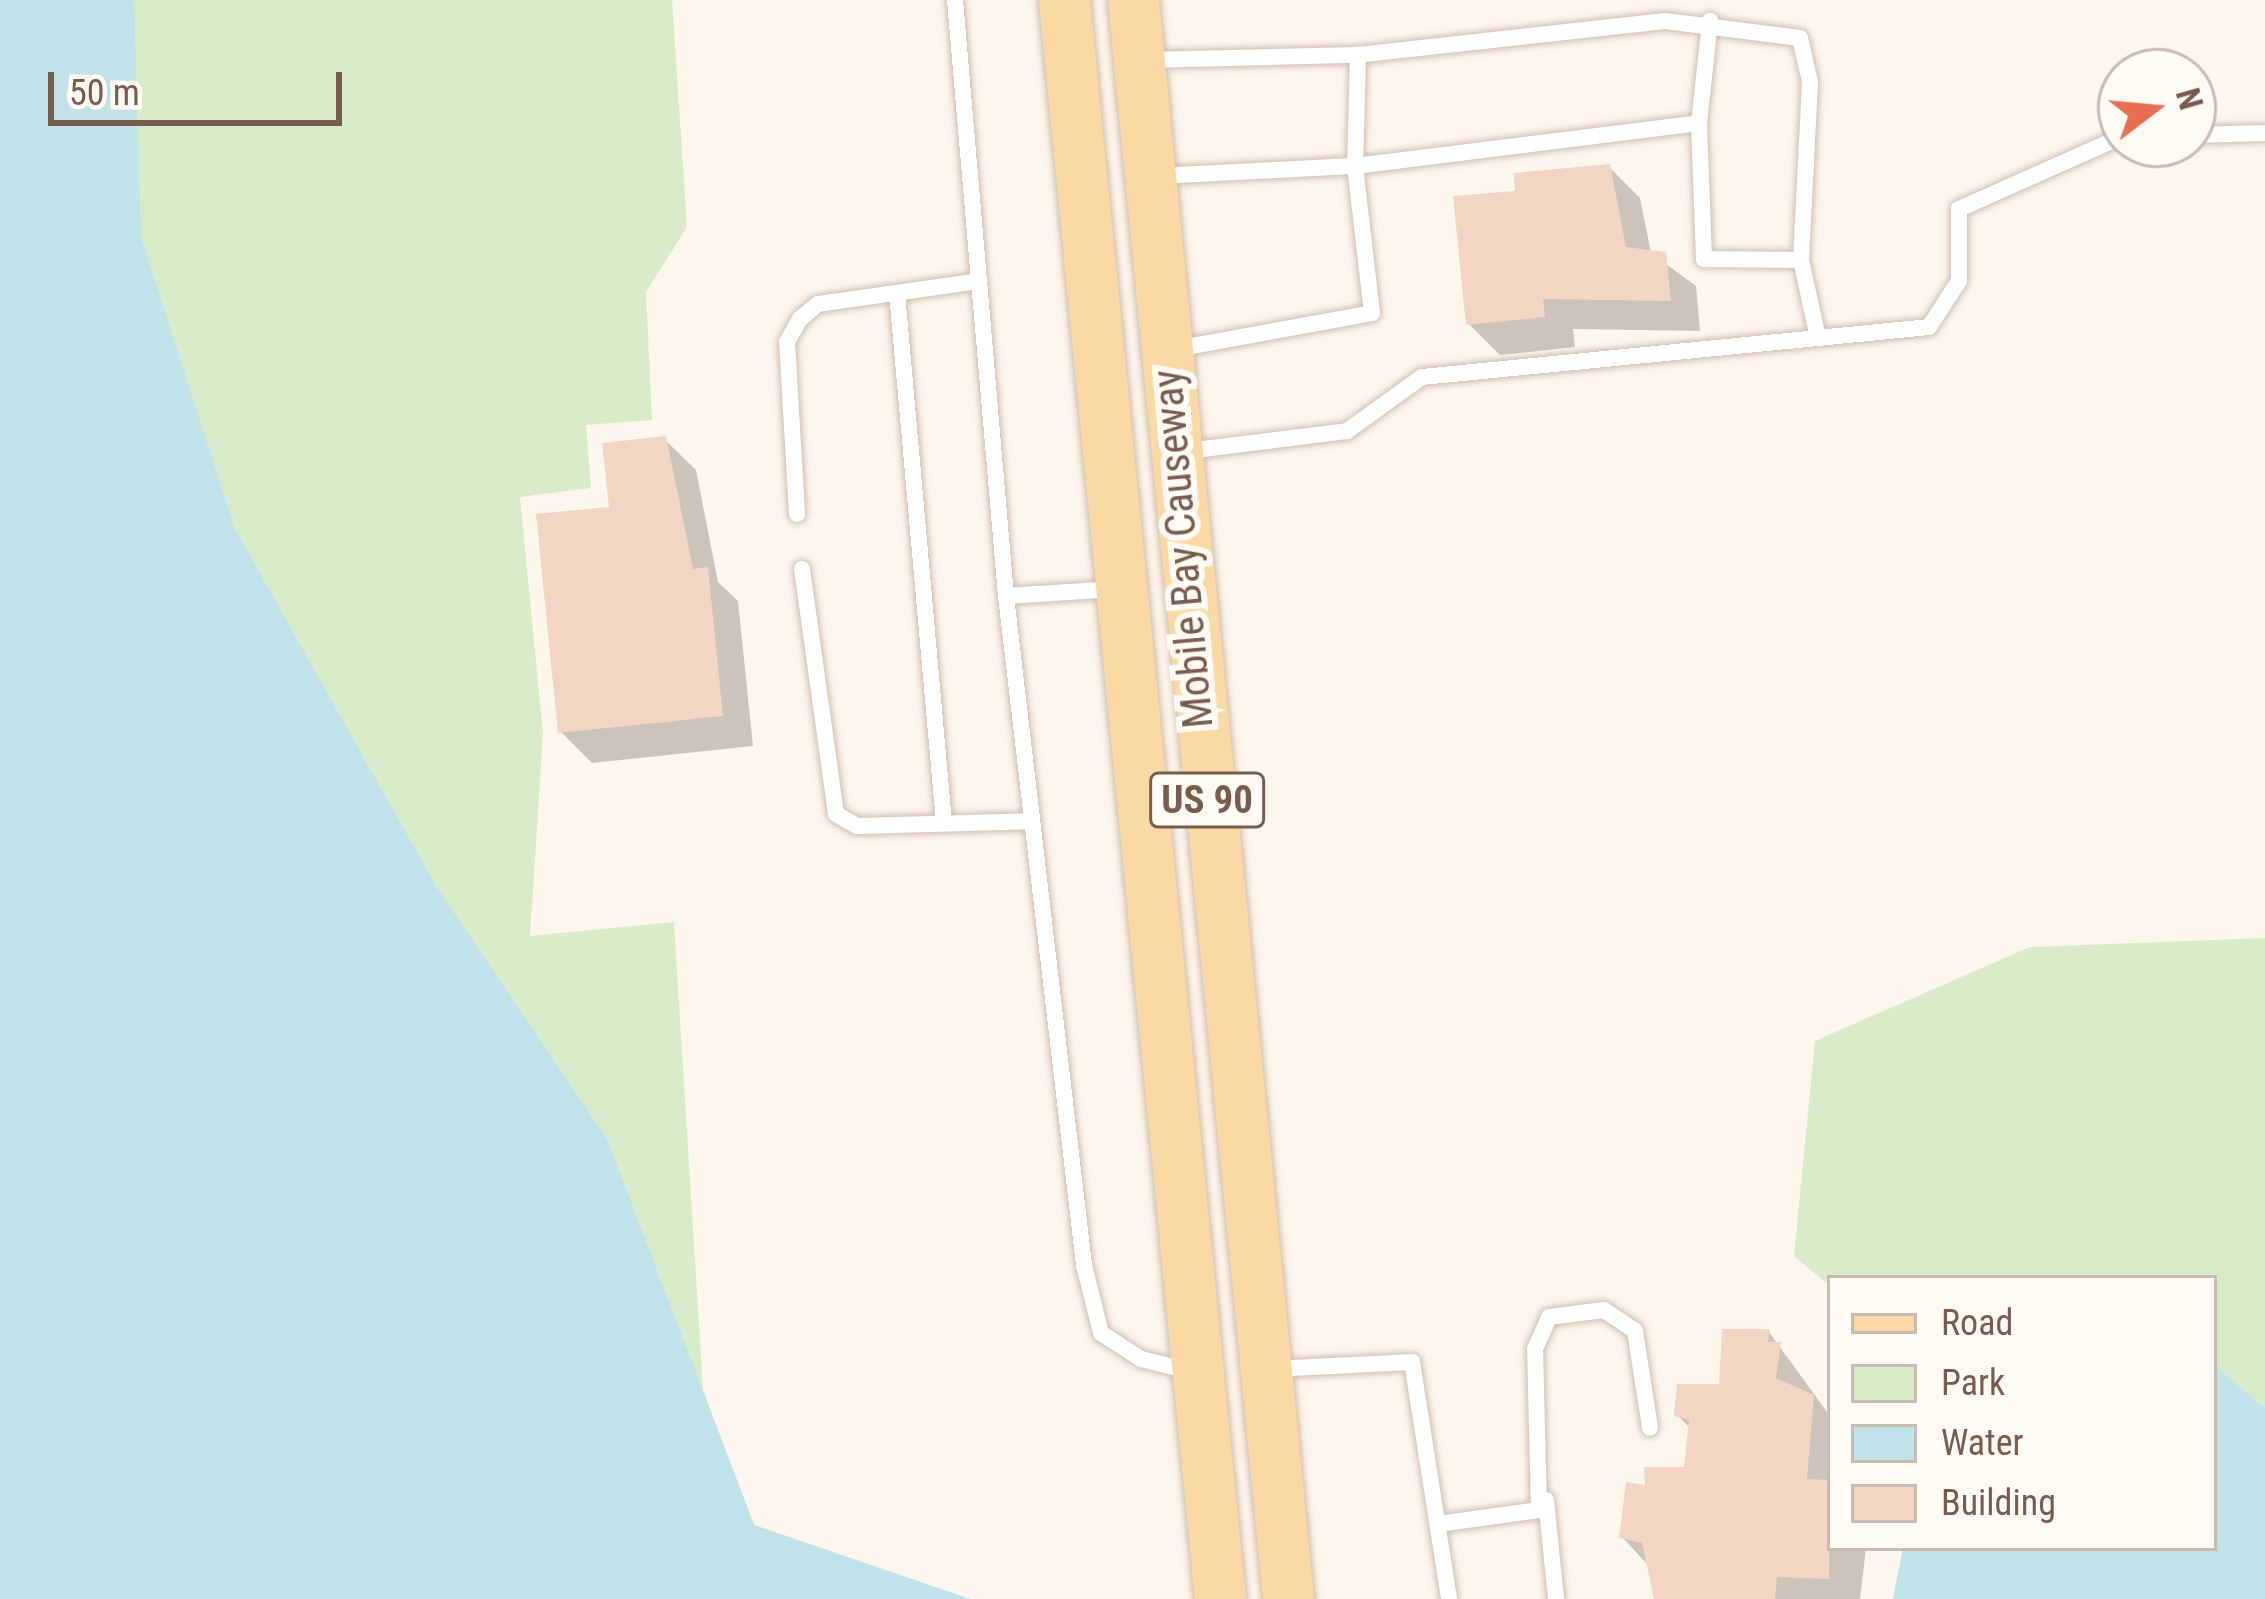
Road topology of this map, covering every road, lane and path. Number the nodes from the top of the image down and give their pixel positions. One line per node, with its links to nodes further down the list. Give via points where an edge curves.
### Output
1 (955, 0): 14 (lane)
2 (1064, 0): 22 (main road, Mobile Bay Causeway / US 90)
3 (1133, 0): 6 (main road, Mobile Bay Causeway / US 90)
4 (1710, 21): 5 (lane); 7 (lane); 13 (lane, via 1800,38 1810,82)
5 (1358, 55): 6 (lane); 11 (lane)
6 (1138, 60): 12 (main road, Mobile Bay Causeway / US 90)
7 (1699, 123): 11 (lane); 13 (lane, via 1704,259)
8 (2265, 133): 9 (lane)
9 (2217, 134)
10 (2097, 148): 16 (lane, via 1959,209 1959,280 1929,327)
11 (1355, 166): 12 (lane); 17 (lane, via 1372,313)
12 (1150, 177): 17 (main road, Mobile Bay Causeway / US 90)
13 (1801, 260): 16 (lane)
14 (979, 281): 15 (lane); 23 (lane)
15 (897, 292): 19 (lane, via 818,304 787,342); 25 (lane)
16 (1818, 338): 18 (lane, via 1422,377 1347,431)
17 (1164, 351): 18 (main road, Mobile Bay Causeway / US 90)
18 (1173, 453): 21 (main road, Mobile Bay Causeway / US 90)
19 (797, 514)
20 (802, 569): 25 (lane, via 836,814 857,826)
21 (1184, 584): 22 (main road); 26 (main road, Mobile Bay Causeway / US 90)
22 (1117, 589): 23 (lane); 27 (main road, Mobile Bay Causeway / US 90)
23 (1006, 596): 24 (lane)
24 (1032, 821): 25 (lane); 27 (lane, via 1101,1333 1141,1359)
25 (944, 824)
26 (1268, 1370): 27 (main road); 30 (lane, via 1412,1362); 32 (main road, Mobile Bay Causeway / US 90)
27 (1200, 1374): 31 (main road, Mobile Bay Causeway / US 90)
28 (1650, 1428): 29 (lane, via 1635,1331 1604,1310 1549,1318 1534,1349)
29 (1545, 1493): 30 (lane, via 1529,1516); 34 (lane)
30 (1438, 1524): 33 (lane)
31 (1220, 1599)
32 (1288, 1599)
33 (1449, 1599)
34 (1556, 1599)

